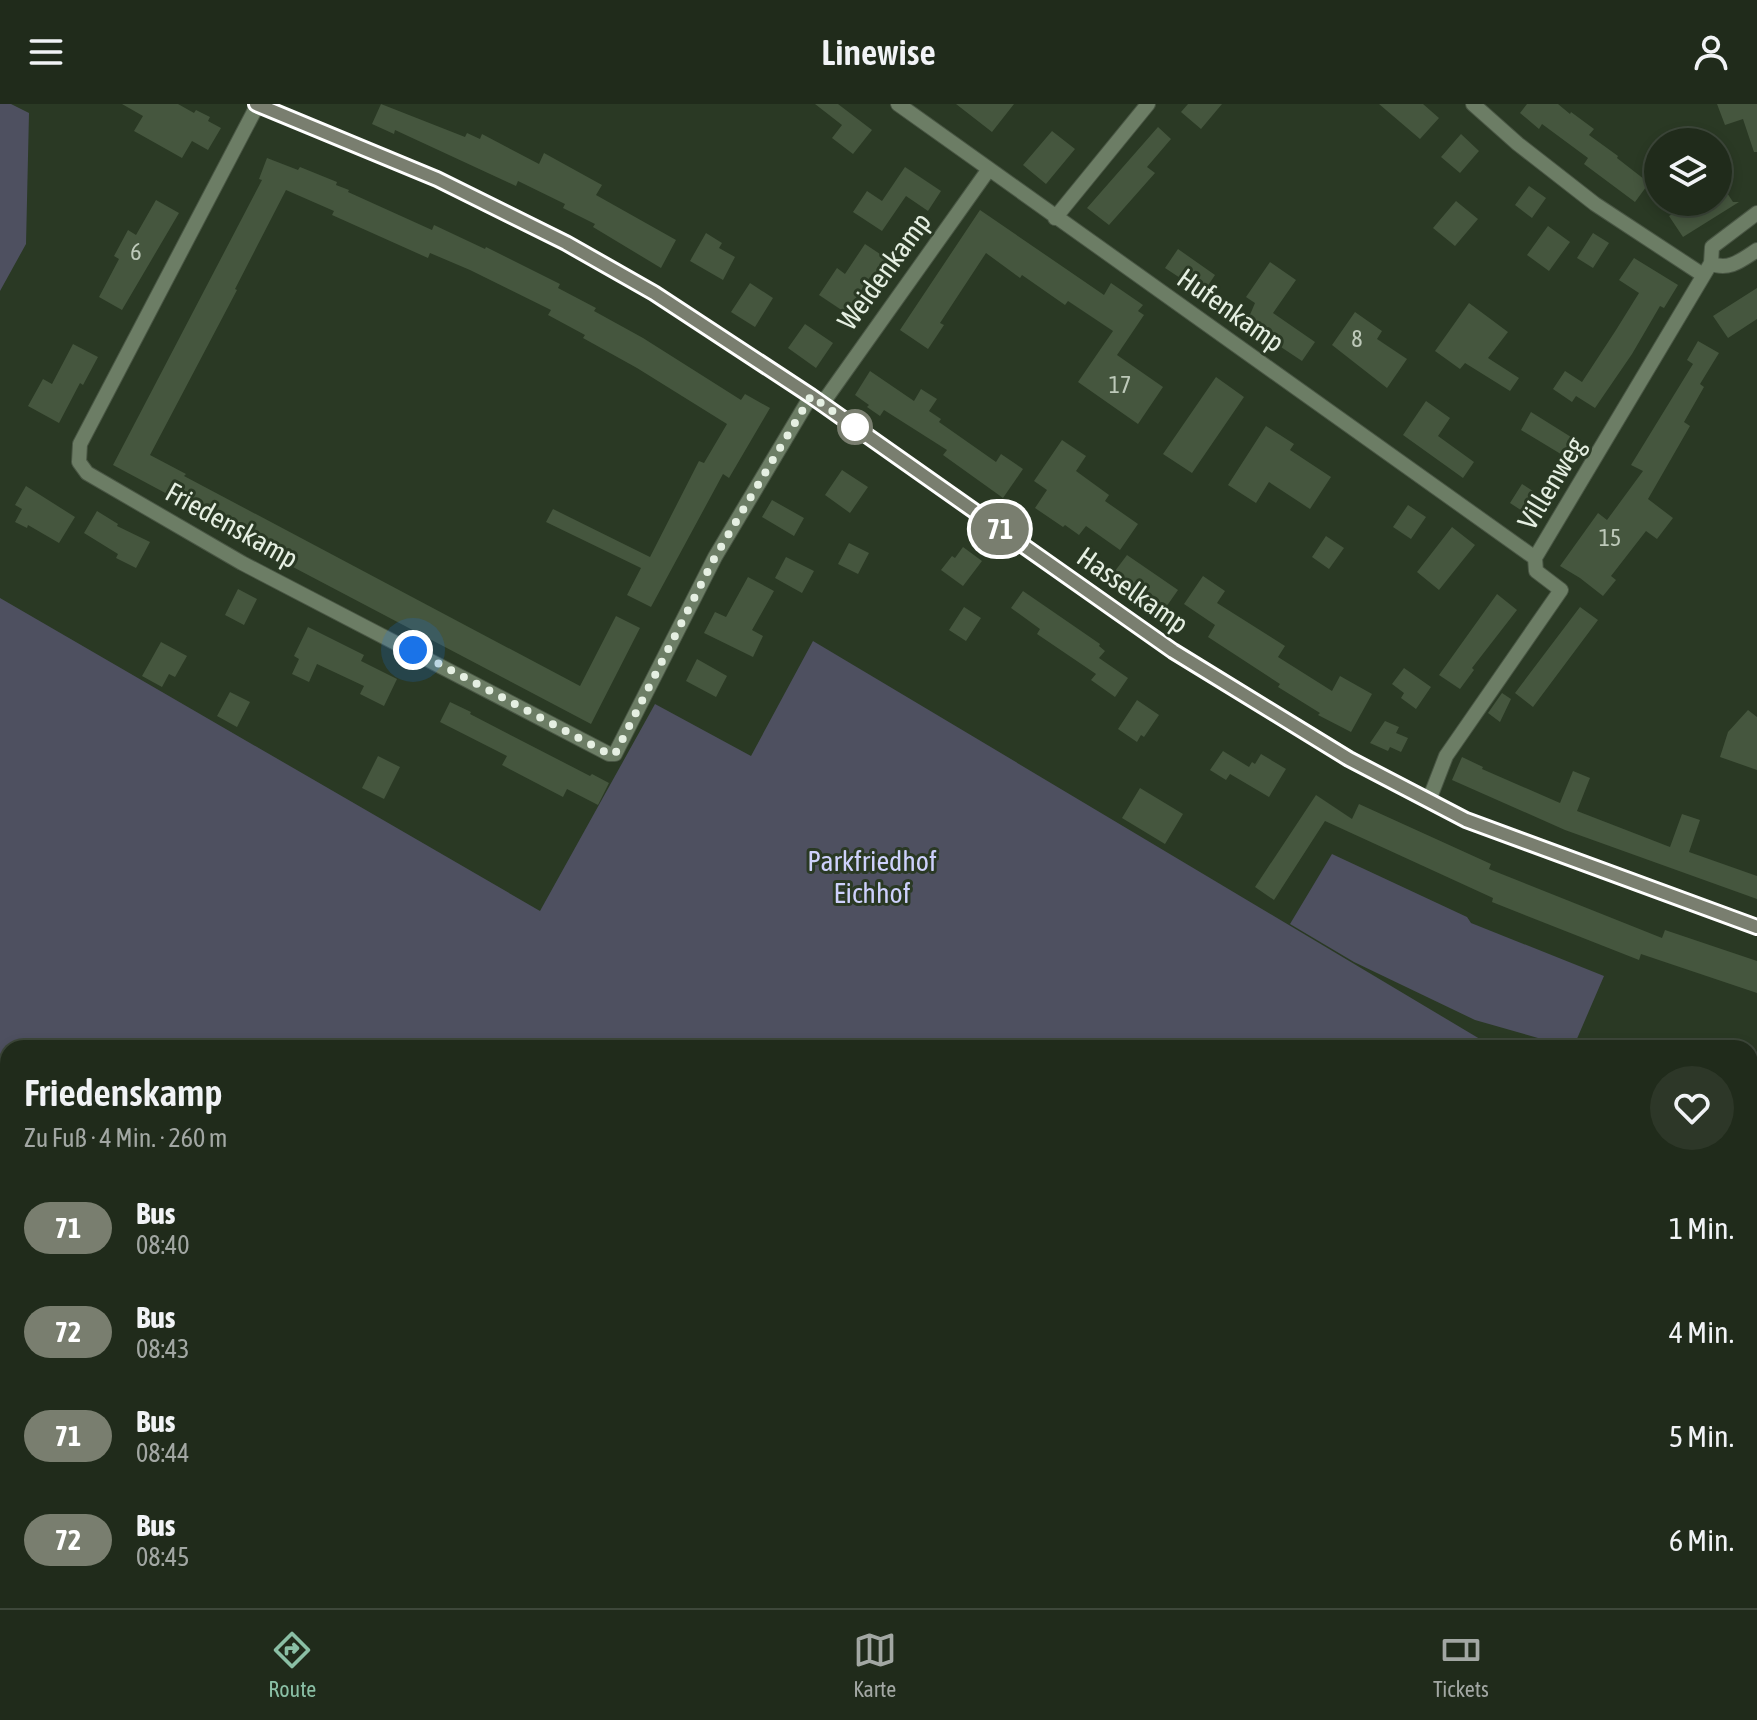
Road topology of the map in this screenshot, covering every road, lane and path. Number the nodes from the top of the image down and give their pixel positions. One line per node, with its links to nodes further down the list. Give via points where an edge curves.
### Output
1 (257, 104): 10 (street, Hasselkamp, via 437,179 566,243 654,293); 10 (street, Friedenskamp, via 80,444 79,462 87,473 242,563 615,754 715,557)
2 (898, 104): 5 (street, Hufenkamp)
3 (1148, 104): 7 (street)
4 (1473, 104): 9 (street, via 1595,204)
5 (989, 169): 7 (street, Hufenkamp); 10 (street, Weidenkamp)
6 (1757, 213): 9 (street, Villenweg, via 1716,242)
7 (1055, 218): 11 (street, Hufenkamp)
8 (1757, 250): 9 (street, via 1728,266)
9 (1707, 269): 11 (street, Villenweg)
10 (816, 400): 12 (street, Hasselkamp, via 1173,651 1331,749)
11 (1535, 558): 12 (street, Villenweg, via 1536,571 1561,590 1446,756)
12 (1429, 800): 13 (street, Hasselkamp, via 1466,820)
13 (1757, 927)

